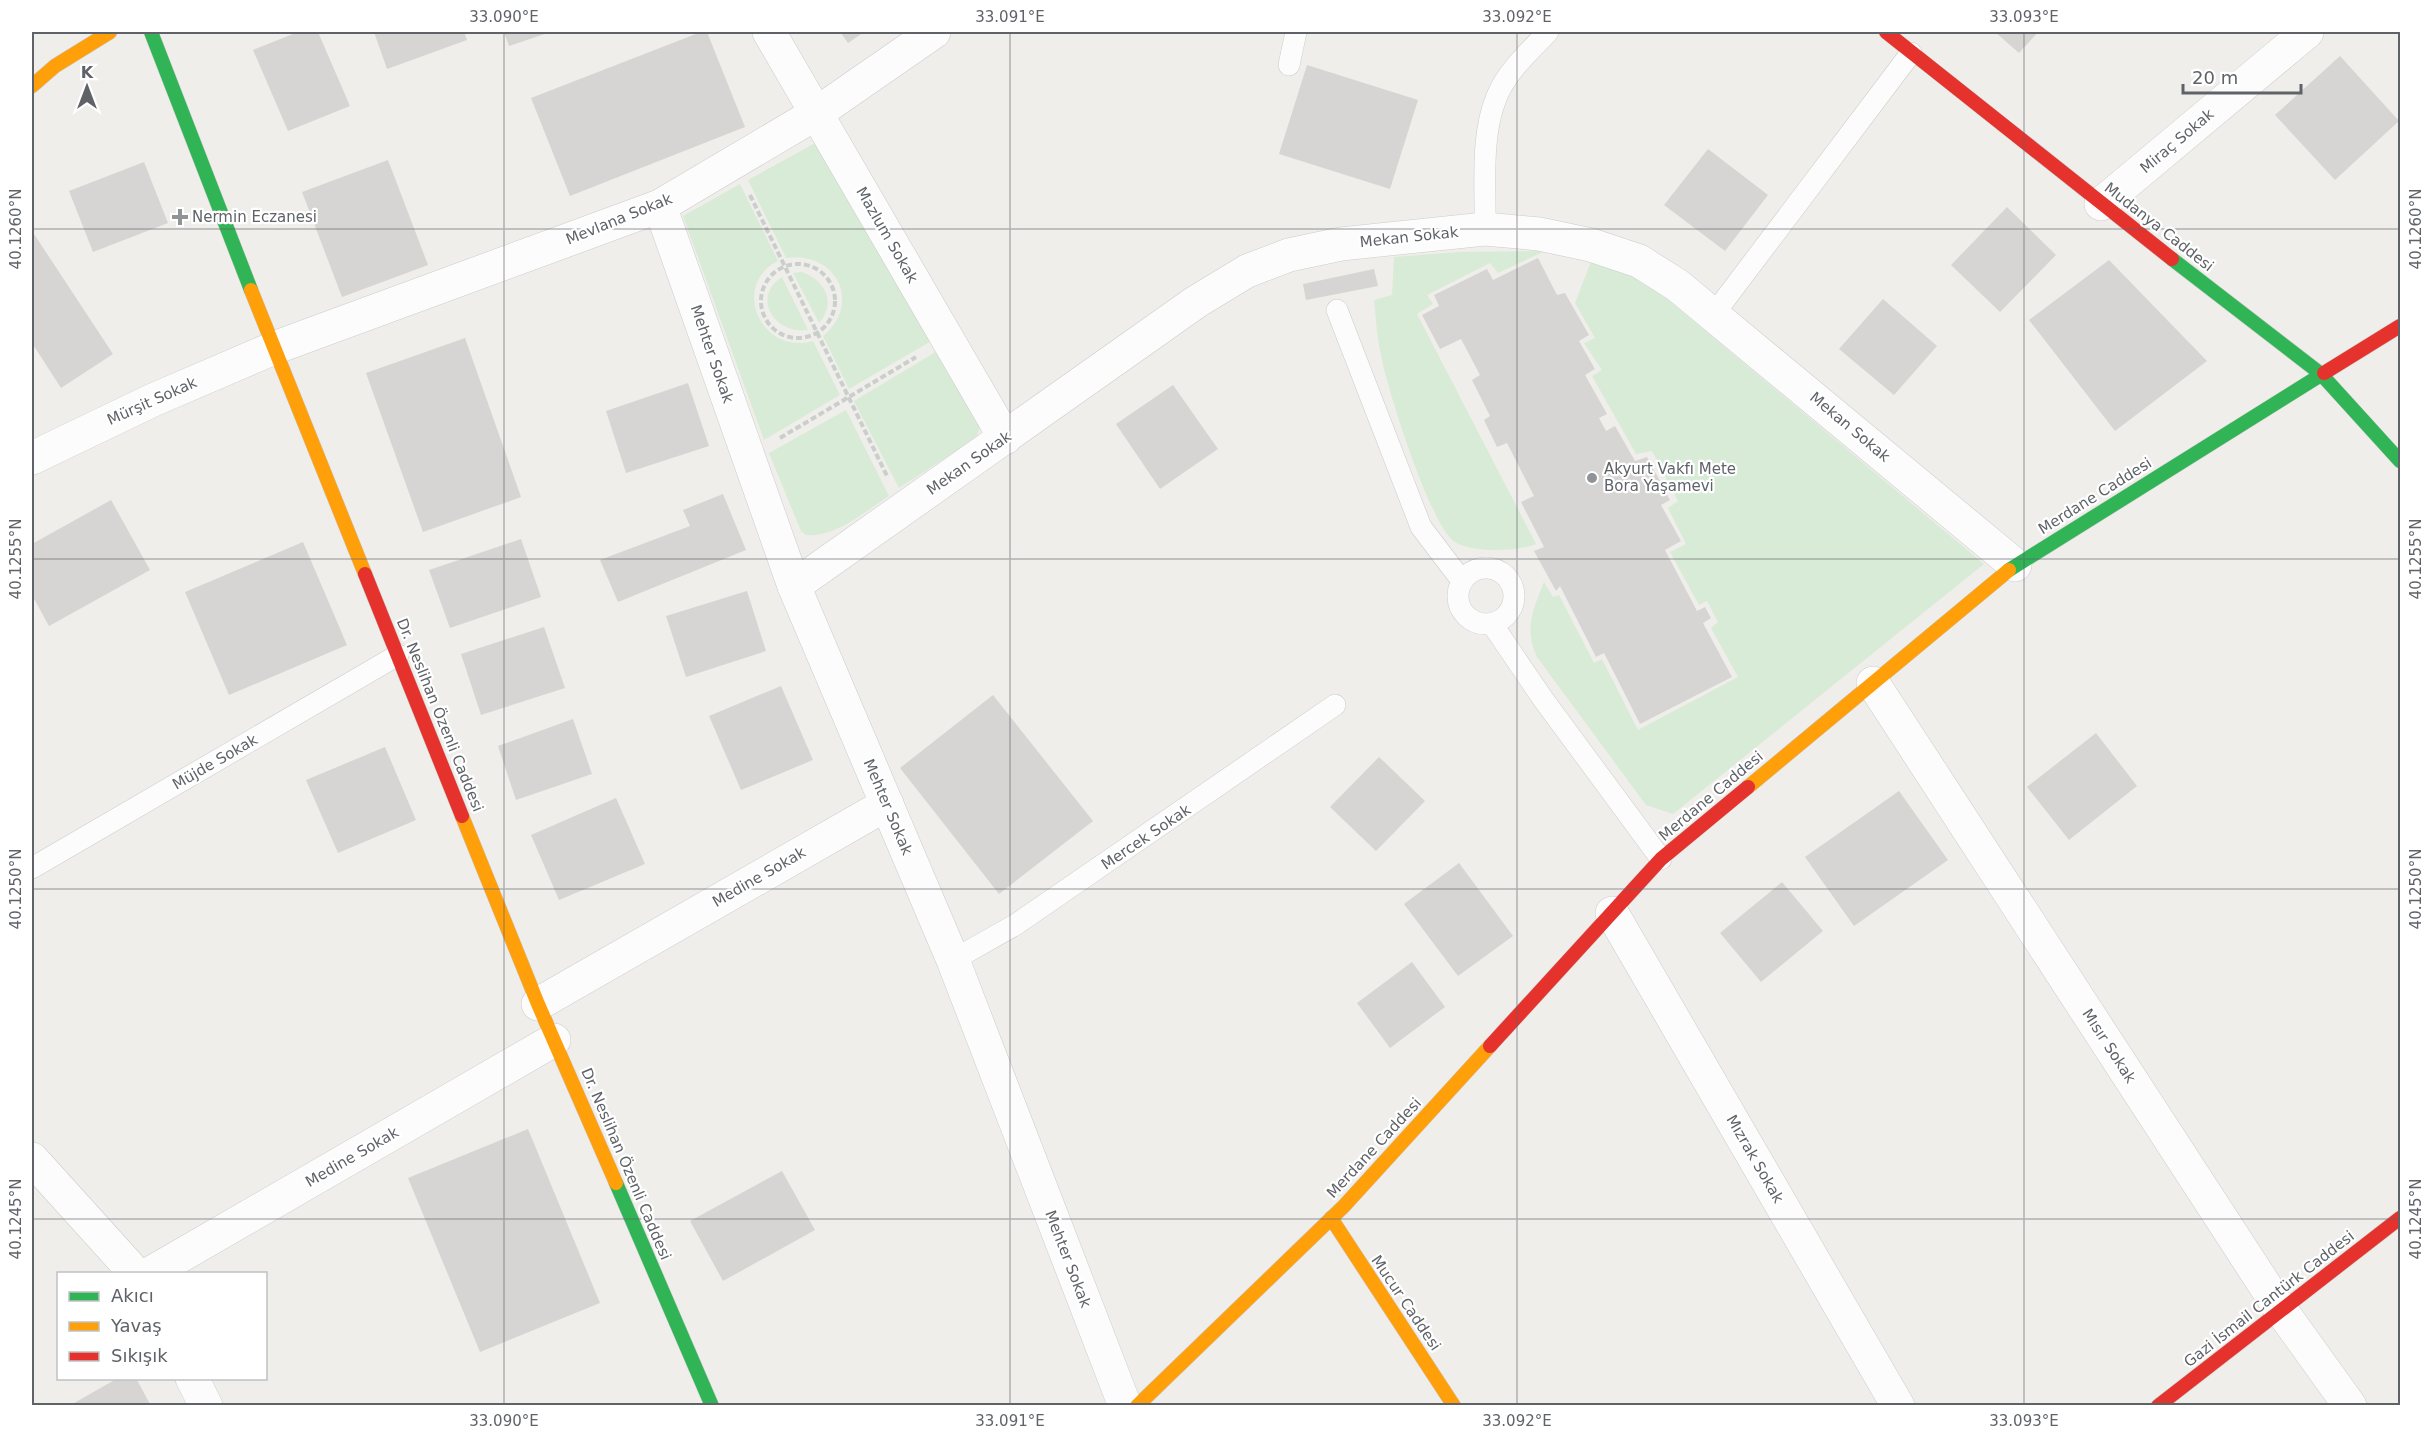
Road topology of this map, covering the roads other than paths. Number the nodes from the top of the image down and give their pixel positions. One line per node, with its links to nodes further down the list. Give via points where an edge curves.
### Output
1 (110, 32): 11 (street, via 55,66)
2 (151, 32): 19 (street, Dr. Neslihan Özenli Caddesi)
3 (769, 32): 12 (street, Mazlum Sokak)
4 (934, 32): 12 (street, Mevlana Sokak)
5 (1296, 32): 10 (lane)
6 (1548, 32): 15 (lane, via 1517,65 1494,104 1488,123)
7 (1886, 32): 9 (street, Mudanya Caddesi)
8 (2307, 32): 13 (street, Miraç Sokak)
9 (1911, 53): 13 (street, Mudanya Caddesi); 17 (lane)
10 (1289, 65)
11 (32, 86)
12 (817, 114): 14 (street, Mevlana Sokak); 21 (street, Mazlum Sokak)
13 (2101, 204): 20 (street, Mudanya Caddesi)
14 (660, 206): 19 (street, Mevlana Sokak); 26 (street, Mehter Sokak)
15 (1485, 229): 17 (street, Mekan Sokak, via 1539,234 1639,261); 21 (street, Mekan Sokak, via 1341,244 1289,255 1247,271 1196,302)
16 (1337, 310): 25 (lane, via 1421,527)
17 (1714, 314): 24 (street, Mekan Sokak)
18 (2400, 326): 20 (street, Merdane Caddesi)
19 (274, 348): 22 (street, Mürşit Sokak); 28 (street, Dr. Neslihan Özenli Caddesi)
20 (2321, 374): 23 (street, Mudanya Caddesi); 24 (street, Merdane Caddesi)
21 (1005, 438): 26 (street, Mekan Sokak)
22 (32, 458)
23 (2400, 461)
24 (2015, 565): 29 (street, Merdane Caddesi)
25 (1462, 582): 27 (lane, via 1458,590 1461,609 1475,622); 27 (lane, via 1468,574 1487,568 1496,569 1511,582 1513,607)
26 (794, 586): 31 (street, Mehter Sokak)
27 (1492, 624): 32 (lane, via 1542,699)
28 (398, 656): 33 (lane, Müjde Sokak); 36 (street, Dr. Neslihan Özenli Caddesi)
29 (1873, 683): 32 (street, Merdane Caddesi); 43 (street, Mısır Sokak)
30 (1335, 705): 35 (lane, Mercek Sokak, via 1015,925)
31 (887, 804): 35 (street, Mehter Sokak); 36 (street, Medine Sokak)
32 (1661, 859): 34 (street, Merdane Caddesi)
33 (32, 868)
34 (1612, 913): 39 (street, Merdane Caddesi); 50 (street, Mızrak Sokak)
35 (953, 960): 47 (street, Mehter Sokak)
36 (538, 1004): 37 (street, Dr. Neslihan Özenli Caddesi)
37 (554, 1040): 42 (street, Medine Sokak); 46 (street, Dr. Neslihan Özenli Caddesi)
38 (32, 1159): 41 (street)
39 (1331, 1218): 48 (street, Merdane Caddesi); 49 (street, Mucur Caddesi)
40 (2400, 1218): 43 (street, Gazi İsmail Cantürk Caddesi)
41 (134, 1272)
42 (152, 1272)
43 (2281, 1310): 51 (street, Gazi İsmail Cantürk Caddesi); 52 (street, Mısır Sokak)
44 (193, 1380): 45 (street)
45 (206, 1406)
46 (712, 1406)
47 (1125, 1406)
48 (1137, 1406)
49 (1455, 1406)
50 (1898, 1406)
51 (2158, 1406)
52 (2350, 1406)

